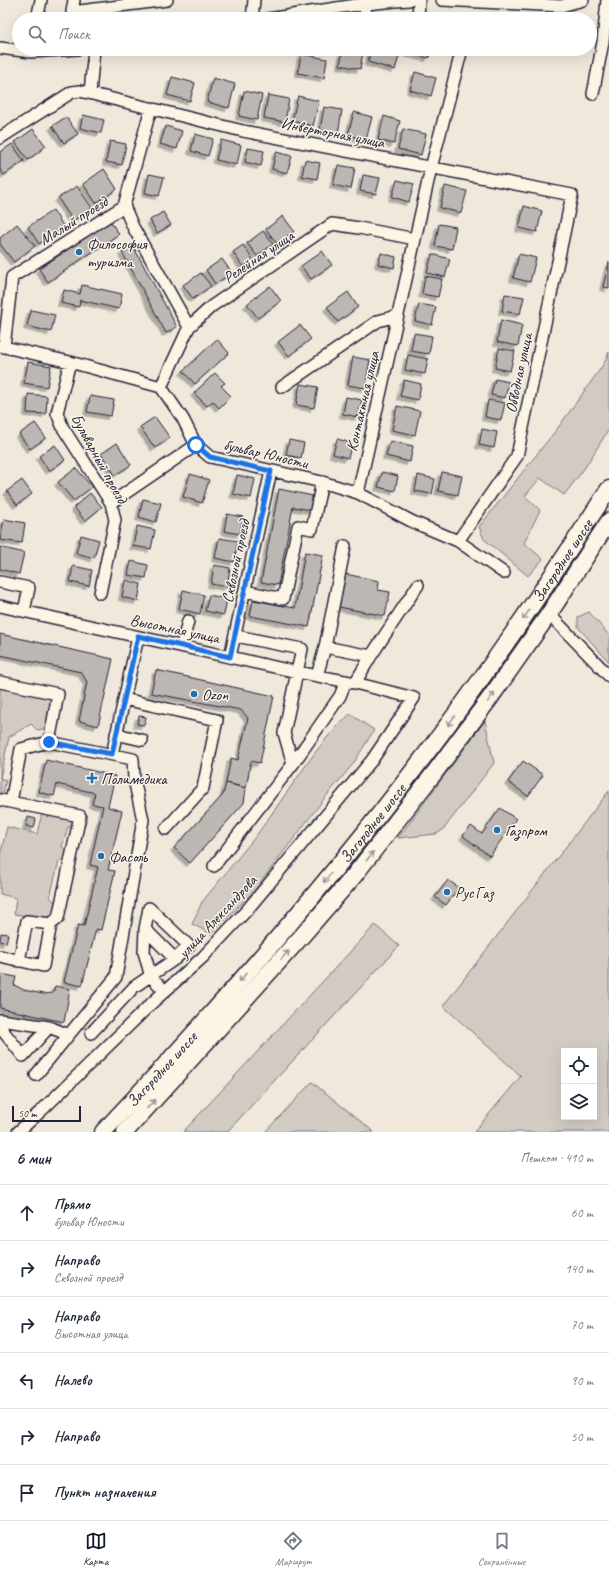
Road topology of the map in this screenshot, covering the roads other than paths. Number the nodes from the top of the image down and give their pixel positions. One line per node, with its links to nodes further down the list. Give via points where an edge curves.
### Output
1 (41, 0): 12 (street)
2 (74, 0): 3 (street, via 72,12)
3 (168, 0)
4 (254, 0): 13 (street)
5 (409, 0): 10 (street)
6 (419, 0): 16 (street)
7 (442, 0): 8 (street, via 561,6)
8 (583, 0)
9 (607, 0): 22 (street, via 604,42)
10 (389, 1): 11 (street)
11 (365, 4): 14 (street); 15 (street)
12 (38, 12)
13 (253, 12)
14 (325, 12)
15 (366, 12)
16 (418, 12)
17 (0, 48): 18 (street)
18 (12, 49)
19 (93, 56): 21 (street)
20 (460, 56): 25 (street, Контактная улица)
21 (90, 93): 23 (street, Инверторная улица); 24 (street, Инверторная улица, via 72,92)
22 (593, 94)
23 (151, 108): 25 (street, Инверторная улица, via 243,131); 27 (street, Малый проезд)
24 (0, 138)
25 (431, 168): 26 (street, Инверторная улица); 28 (street, Контактная улица)
26 (572, 195): 42 (street, Обводная улица, via 517,456)
27 (124, 206): 30 (street, via 133,227); 31 (street, Малый проезд, via 12,277)
28 (416, 239): 29 (street, Контактная улица); 30 (street, Релейная улица, via 332,224 212,306)
29 (398, 316): 34 (street, Контактная улица, via 378,322); 39 (street, Контактная улица)
30 (189, 327): 33 (street, Релейная улица)
31 (2, 346): 32 (street)
32 (70, 362): 33 (street); 40 (street, Бульварный проезд, via 57,413 62,428)
33 (161, 387): 35 (street, бульвар Юности, via 183,419)
34 (282, 387)
35 (196, 445): 36 (street, бульвар Юности, via 210,457); 40 (street)
36 (271, 471): 37 (street, бульвар Юности); 47 (street, Сквозной проезд)
37 (322, 482): 39 (street, бульвар Юности); 47 (street, via 312,529 298,526 283,599)
38 (609, 489): 88 (highway, Загородное шоссе, one-way to 88, via 476,687 420,763 240,981)
39 (358, 493): 42 (street, бульвар Юности, via 413,522)
40 (111, 503): 48 (street, Бульварный проезд, via 115,520)
41 (609, 521): 51 (highway, Загородное шоссе)
42 (458, 541): 44 (street, бульвар Юности)
43 (345, 546): 56 (street)
44 (504, 573)
45 (0, 582): 50 (street, via 29,588)
46 (418, 585): 57 (street)
47 (245, 590): 54 (street, Сквозной проезд)
48 (100, 592)
49 (0, 606): 50 (street, Высотная улица)
50 (24, 611): 53 (street, Высотная улица)
51 (549, 614): 61 (street); 89 (highway, Загородное шоссе, one-way to 51, via 353,877 435,772)
52 (188, 621): 55 (street)
53 (138, 636): 55 (street, Высотная улица); 65 (street)
54 (236, 636): 58 (street, Сквозной проезд); 59 (street, via 302,649)
55 (182, 646): 58 (street, Высотная улица)
56 (325, 647): 57 (street); 60 (street)
57 (371, 656): 63 (street)
58 (230, 657): 59 (street, Высотная улица)
59 (297, 672): 60 (street, Высотная улица); 70 (street, via 284,733)
60 (317, 676): 63 (street, Высотная улица)
61 (609, 676)
62 (0, 682): 68 (street, via 58,694)
63 (351, 682): 64 (street, Высотная улица); 70 (street)
64 (414, 698): 80 (street, улица Александрова, via 372,760 257,898 203,957)
65 (124, 699): 66 (street); 72 (street, via 217,720 203,788)
66 (116, 734): 67 (street); 69 (street)
67 (142, 740)
68 (49, 742): 69 (street); 71 (street, via 21,749)
69 (112, 754): 85 (street, via 133,759 134,778 143,820 116,977)
70 (293, 764): 73 (street)
71 (5, 801): 74 (street, via 80,816 58,918)
72 (166, 829)
73 (214, 866)
74 (51, 924): 78 (street, via 27,921); 78 (street, via 42,966)
75 (145, 929): 77 (street); 77 (street, via 149,908 189,946); 79 (street, via 144,952)
76 (0, 956): 78 (street)
77 (175, 959): 79 (street)
78 (19, 961)
79 (151, 977): 80 (street); 84 (street, via 134,987)
80 (165, 991): 87 (street, улица Александрова)
81 (0, 1020): 83 (street)
82 (0, 1027): 83 (street, via 23,1056)
83 (49, 1027): 85 (street)
84 (92, 1033)
85 (69, 1035): 86 (street)
86 (36, 1075)
87 (18, 1132)
88 (103, 1132)
89 (125, 1132)

